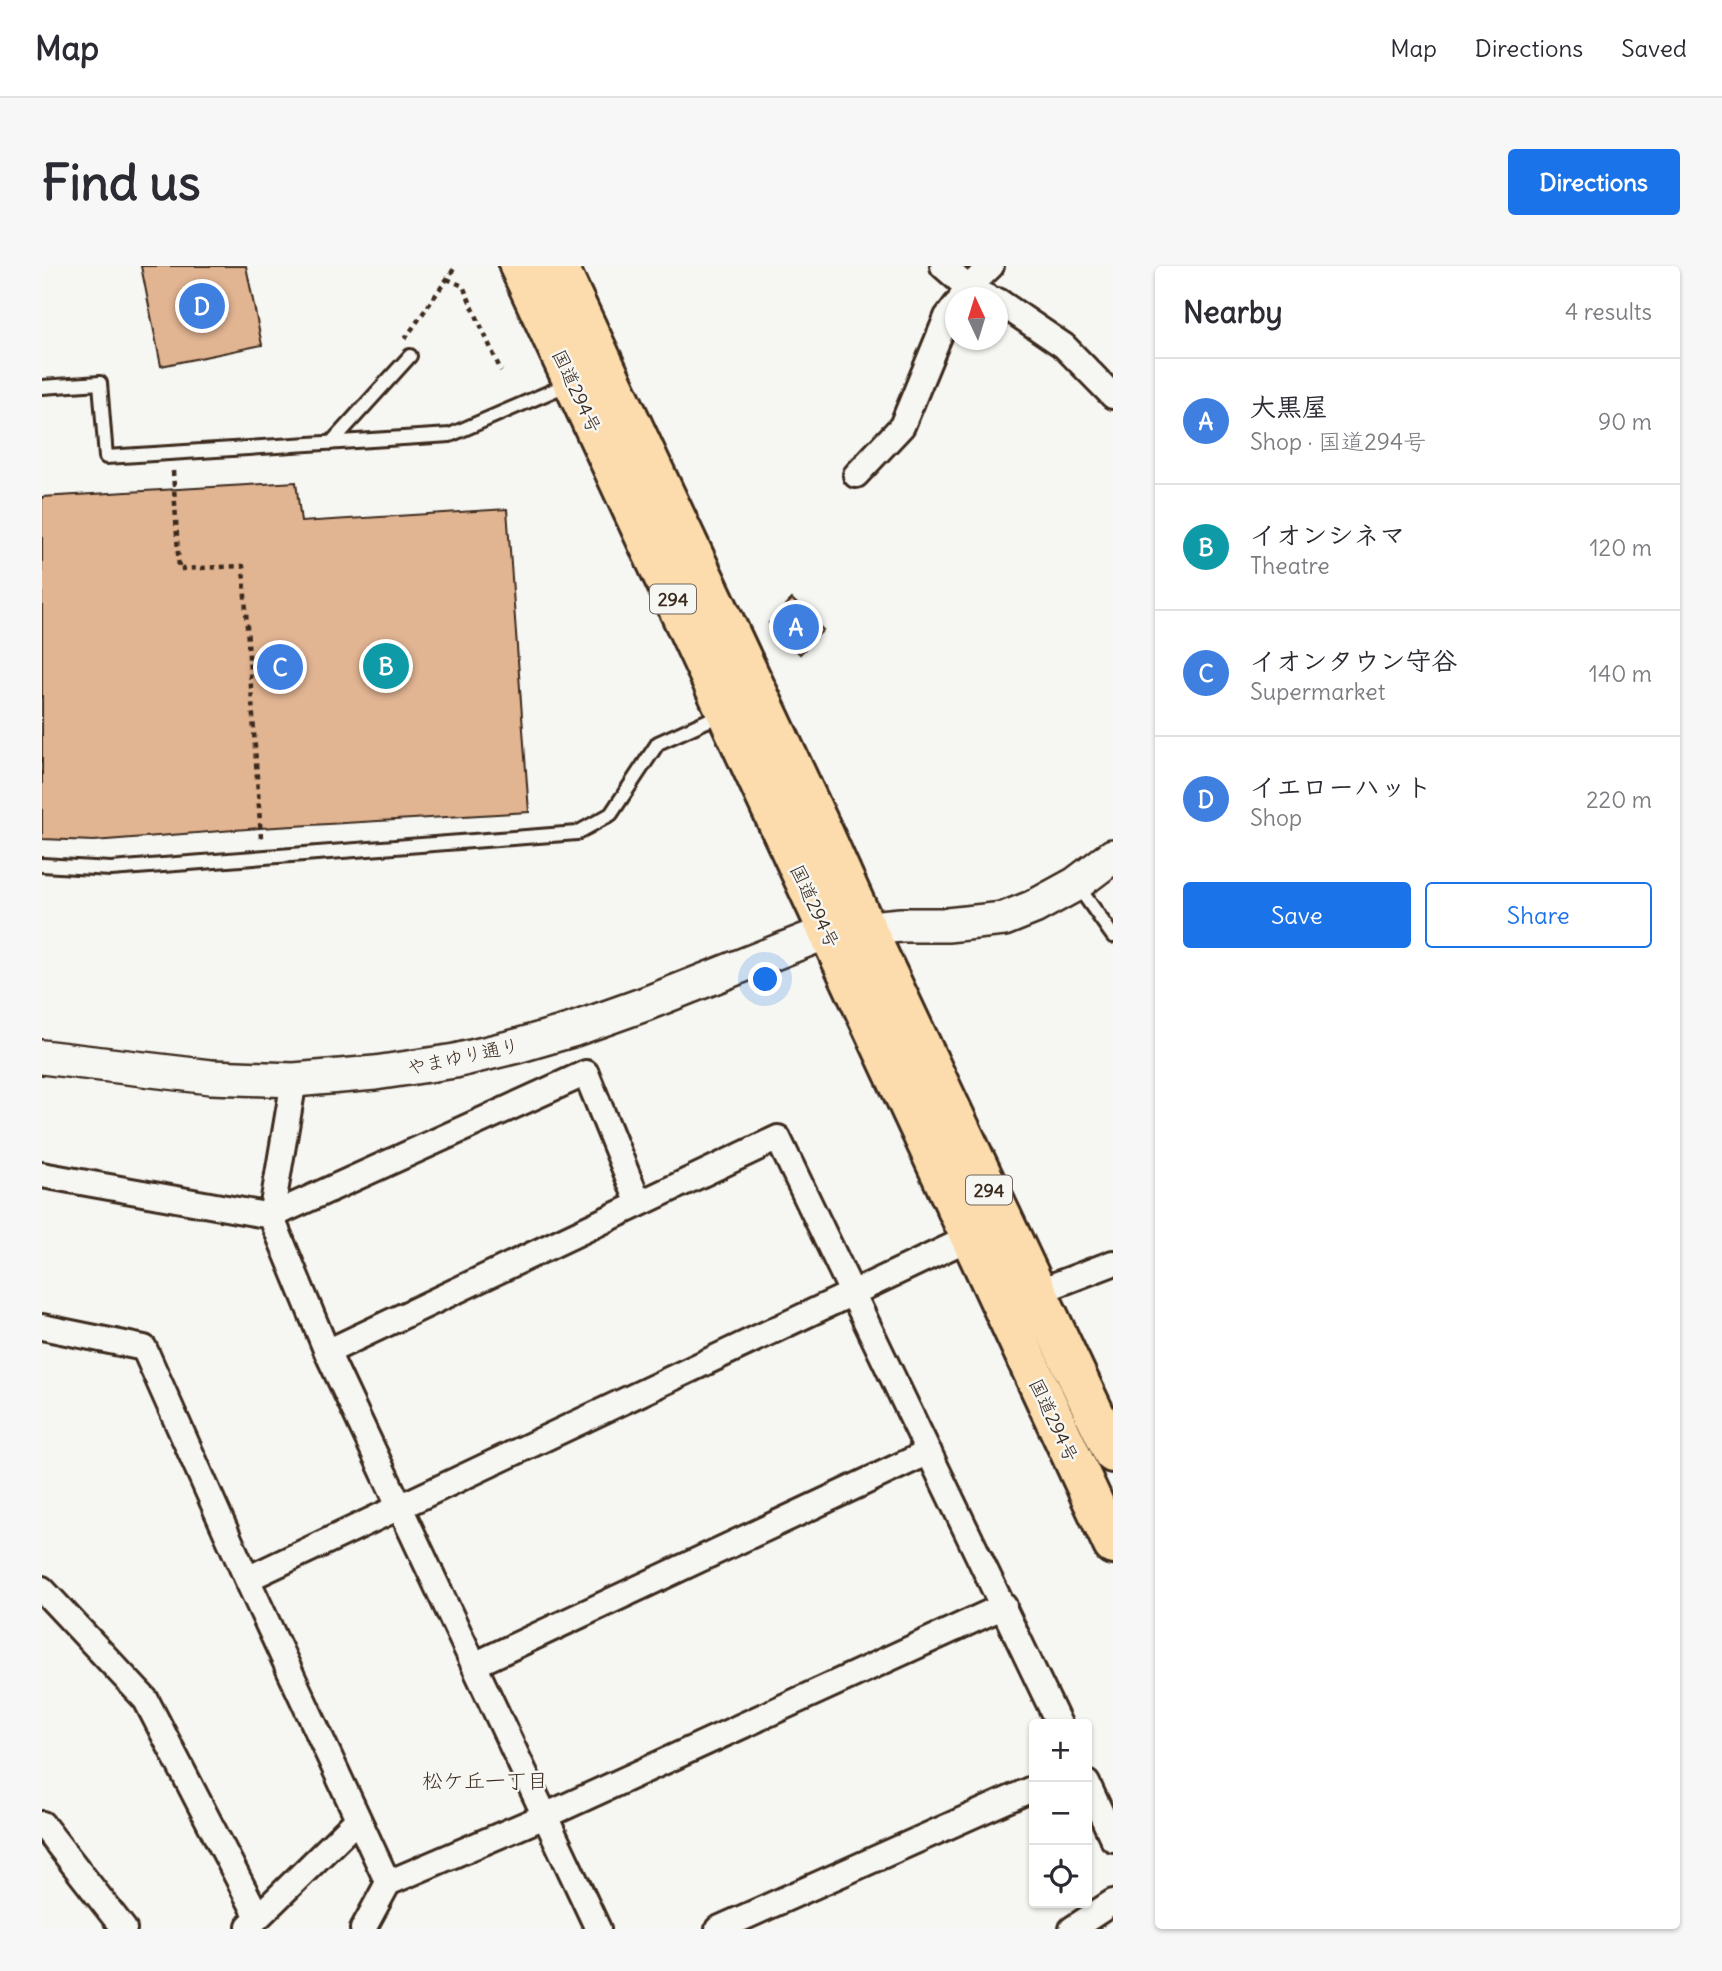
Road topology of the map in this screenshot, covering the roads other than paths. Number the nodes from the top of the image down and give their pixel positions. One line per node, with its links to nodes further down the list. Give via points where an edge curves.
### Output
1 (519, 266): 10 (highway, 国道294号 / 294)
2 (558, 266): 19 (highway, 国道294号 / 294)
3 (943, 266): 5 (street)
4 (991, 266): 6 (street)
5 (960, 287)
6 (975, 287)
7 (1008, 308): 12 (street, via 1063,346)
8 (945, 322): 14 (street, via 902,426)
9 (410, 356): 13 (lane)
10 (573, 383): 13 (lane, via 450,435); 15 (highway, 国道294号 / 294)
11 (42, 387): 13 (lane, via 100,383 106,457)
12 (1113, 396)
13 (331, 443)
14 (856, 475)
15 (725, 712): 17 (lane, via 657,743 611,814 577,833 111,869); 20 (highway, 国道294号 / 294)
16 (1113, 856): 18 (street, やまゆり通り)
17 (42, 865)
18 (1076, 884): 19 (street, やまゆり通り, via 1004,919); 21 (lane)
19 (866, 928): 20 (street, やまゆり通り); 29 (highway, 国道294号 / 294)
20 (827, 932): 23 (street, やまゆり通り, via 645,1004 517,1046 455,1061); 27 (highway, 国道294号 / 294)
21 (1113, 936)
22 (42, 1057): 23 (street, やまゆり通り, via 211,1077)
23 (294, 1080): 26 (street)
24 (42, 1175): 26 (street)
25 (639, 1204): 26 (street, via 586,1073); 30 (street, via 778,1138); 32 (street)
26 (271, 1216): 32 (street)
27 (969, 1238): 30 (street); 36 (highway, 国道294号 / 294)
28 (1113, 1262): 29 (street)
29 (1037, 1292): 34 (highway, 国道294号 / 294)
30 (853, 1293): 33 (street); 35 (street)
31 (42, 1327): 37 (street, via 144,1348)
32 (327, 1352): 35 (street)
33 (929, 1452): 39 (street); 40 (street)
34 (1113, 1453)
35 (399, 1506): 37 (street); 40 (street)
36 (1113, 1545)
37 (247, 1578): 45 (street)
38 (42, 1589): 50 (street, via 146,1700)
39 (1004, 1606): 41 (street); 44 (street)
40 (474, 1665): 44 (street)
41 (1057, 1719)
42 (1029, 1790): 54 (street)
43 (1092, 1794): 47 (street)
44 (545, 1816): 48 (street); 53 (street)
45 (358, 1819): 48 (street); 50 (street)
46 (42, 1824): 51 (street)
47 (1113, 1839)
48 (388, 1883): 52 (street)
49 (1113, 1902): 55 (street)
50 (252, 1923)
51 (124, 1929)
52 (363, 1929)
53 (598, 1929)
54 (718, 1929)
55 (1072, 1929)

